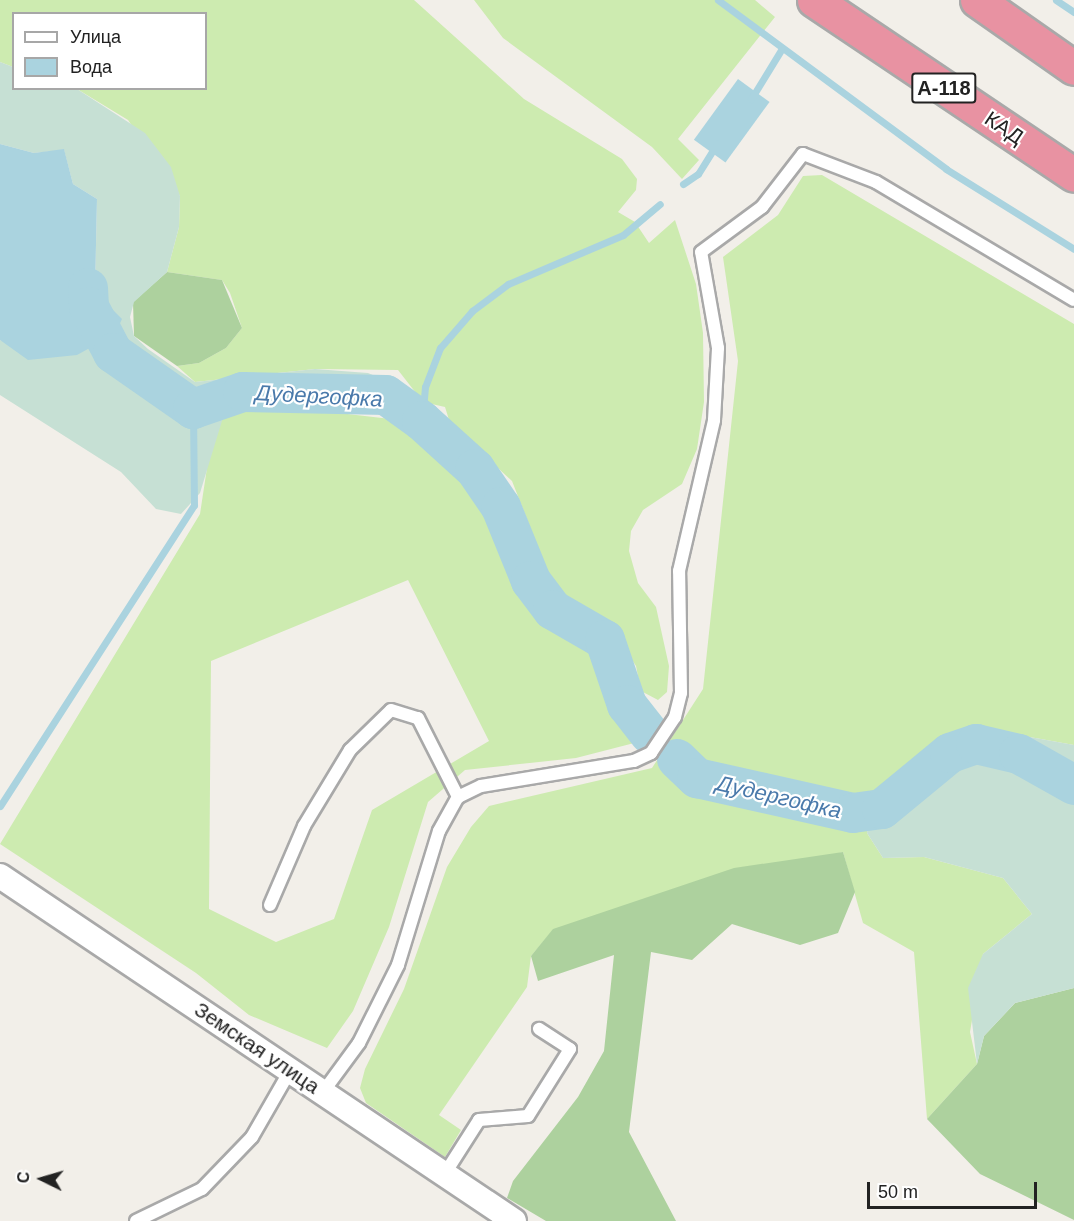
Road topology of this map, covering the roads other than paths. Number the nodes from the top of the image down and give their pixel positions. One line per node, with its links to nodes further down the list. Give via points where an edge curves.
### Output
1 (814, 0): 4 (highway, КАД / А-118)
2 (977, 0): 3 (highway)
3 (1074, 68)
4 (1074, 175)
5 (1074, 300): 6 (lane, via 876,182 803,154 762,207 701,252 718,348 714,420 679,571 681,693 664,738 634,761 481,786)
6 (458, 797): 8 (lane, via 418,718 392,710 350,750 304,826); 11 (lane, via 439,831 398,965 359,1043)
7 (0, 876): 10 (street, Земская улица)
8 (270, 905)
9 (539, 1029): 12 (lane, via 570,1049 528,1116 479,1120)
10 (290, 1071): 11 (street, Земская улица); 13 (lane, via 252,1137 201,1190)
11 (323, 1092): 12 (street, Земская улица)
12 (444, 1175): 14 (street, Земская улица)
13 (136, 1221)
14 (514, 1221)

